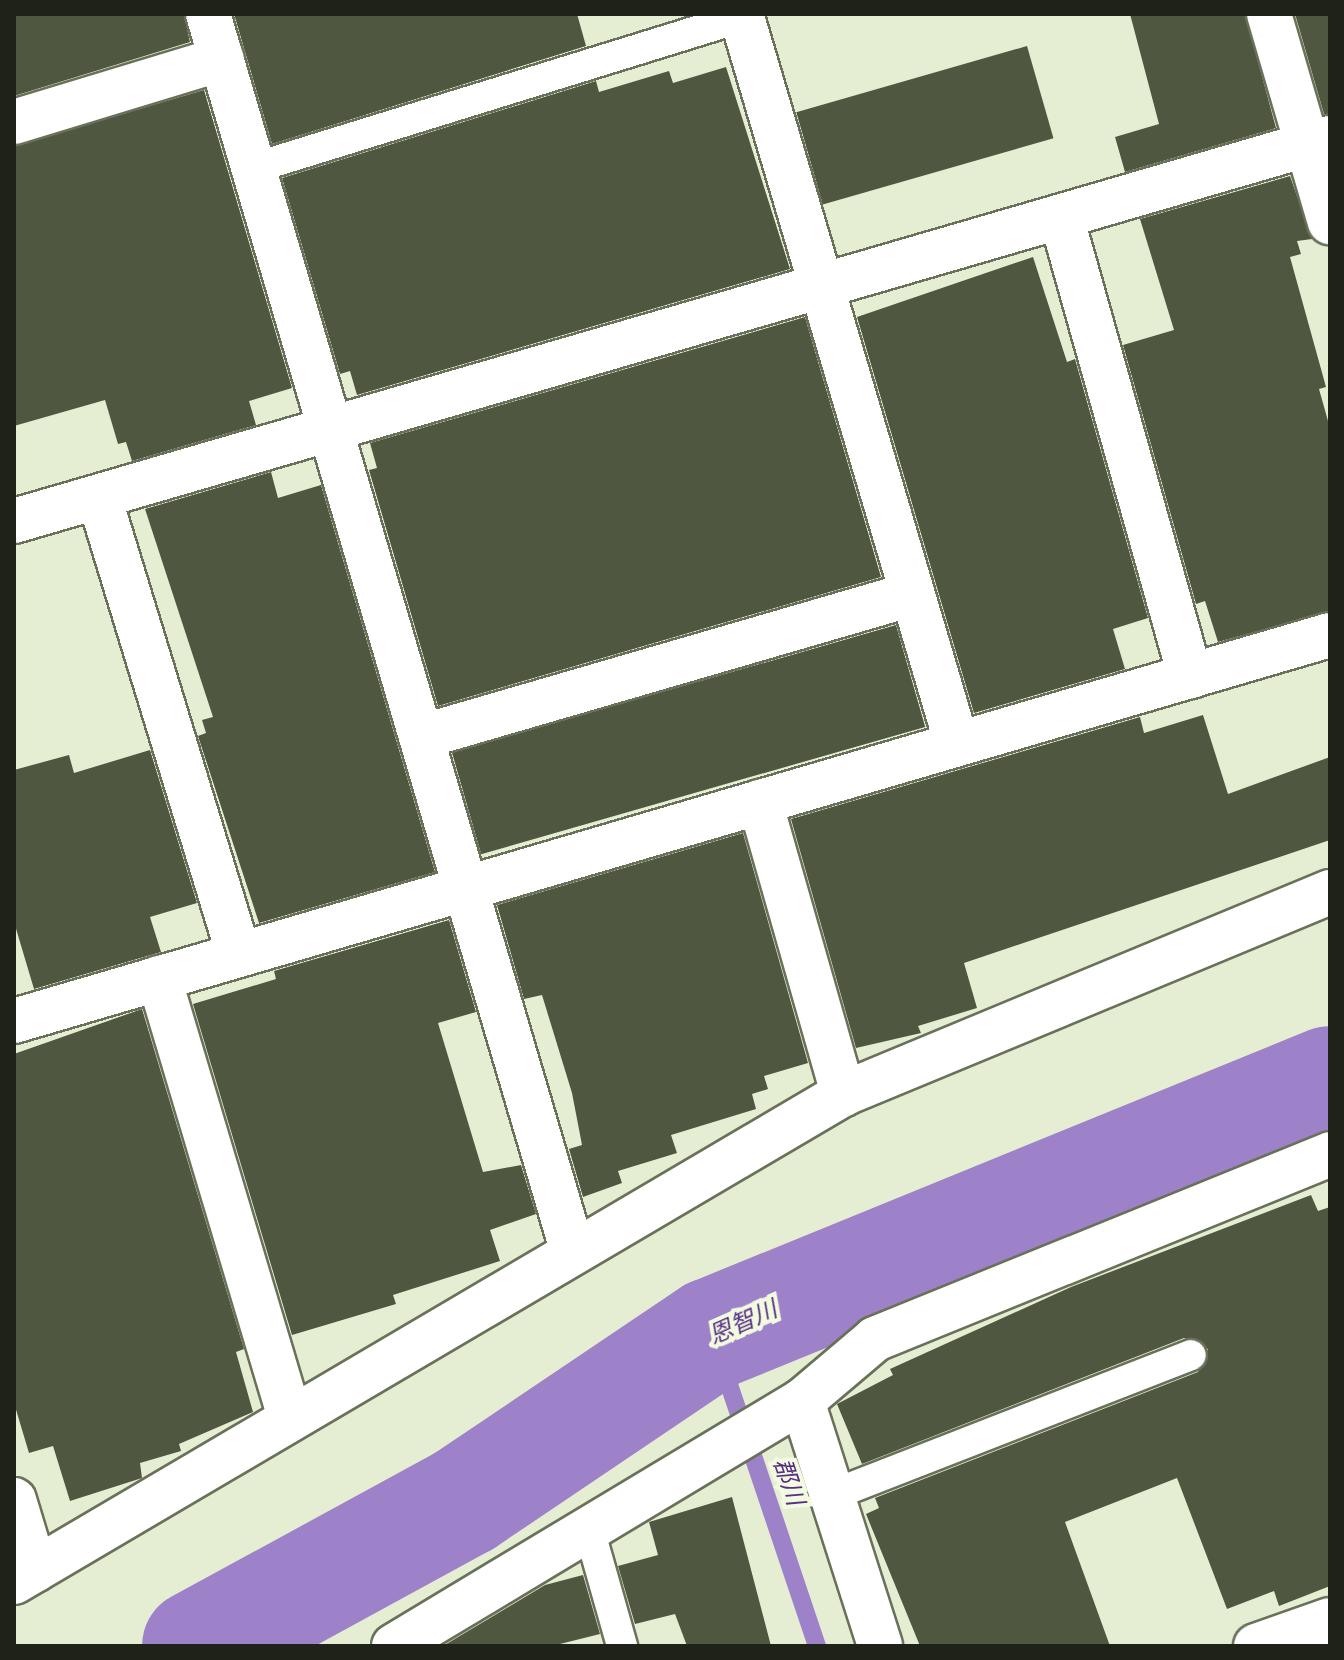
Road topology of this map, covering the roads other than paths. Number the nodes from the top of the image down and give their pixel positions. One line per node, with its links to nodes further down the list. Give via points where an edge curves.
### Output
1 (208, 14): 4 (street)
2 (1269, 14): 6 (street)
3 (742, 16): 7 (lane); 10 (street)
4 (222, 59): 5 (street); 7 (street)
5 (14, 122)
6 (1319, 142): 8 (street); 9 (street)
7 (254, 168): 11 (street)
8 (1062, 220): 10 (street); 16 (street)
9 (1330, 222)
10 (823, 291): 11 (street); 14 (street)
11 (330, 428): 12 (street); 17 (street)
12 (99, 497): 13 (street); 22 (street)
13 (14, 521)
14 (912, 594): 17 (street); 18 (street)
15 (1330, 635): 16 (street)
16 (1190, 676): 18 (street)
17 (424, 736): 20 (street)
18 (957, 744): 19 (street)
19 (760, 802): 20 (street); 25 (street)
20 (470, 887): 22 (street); 27 (street)
21 (1330, 892): 25 (street)
22 (239, 955): 23 (street)
23 (159, 978): 24 (street); 30 (street)
24 (14, 1021)
25 (843, 1094): 27 (street)
26 (1330, 1154): 29 (street, via 875,1339)
27 (572, 1249): 30 (street)
28 (1191, 1355): 31 (lane)
29 (790, 1408): 31 (street); 33 (street)
30 (290, 1417): 34 (street)
31 (832, 1495): 38 (street)
32 (14, 1500): 34 (street)
33 (589, 1529): 36 (street); 37 (lane)
34 (24, 1576)
35 (1330, 1620): 39 (street)
36 (394, 1646)
37 (622, 1646)
38 (880, 1646)
39 (1256, 1646)

